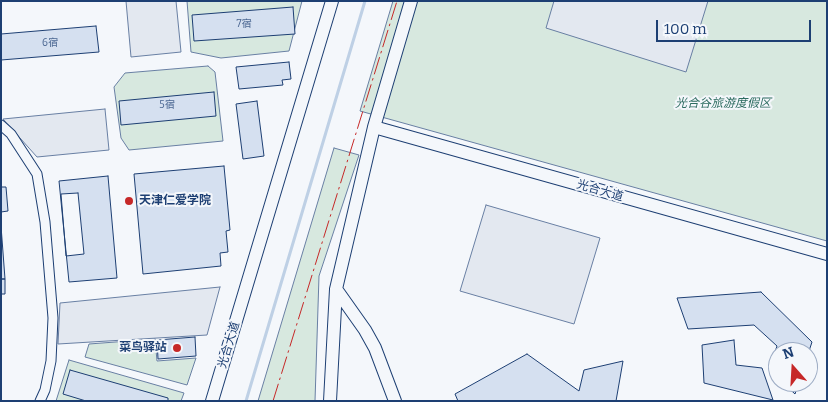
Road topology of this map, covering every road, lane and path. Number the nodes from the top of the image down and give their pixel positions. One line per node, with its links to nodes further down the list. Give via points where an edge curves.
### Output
1 (332, 1): 8 (street, 光合大道)
2 (411, 1): 4 (street)
3 (1, 125): 7 (street, via 11,134 37,174 44,213 53,318 51,362)
4 (374, 127): 5 (street, 光合大道); 6 (street)
5 (827, 254)
6 (336, 289): 9 (street); 10 (street, via 368,336)
7 (40, 401)
8 (212, 401)
9 (330, 401)
10 (394, 401)

